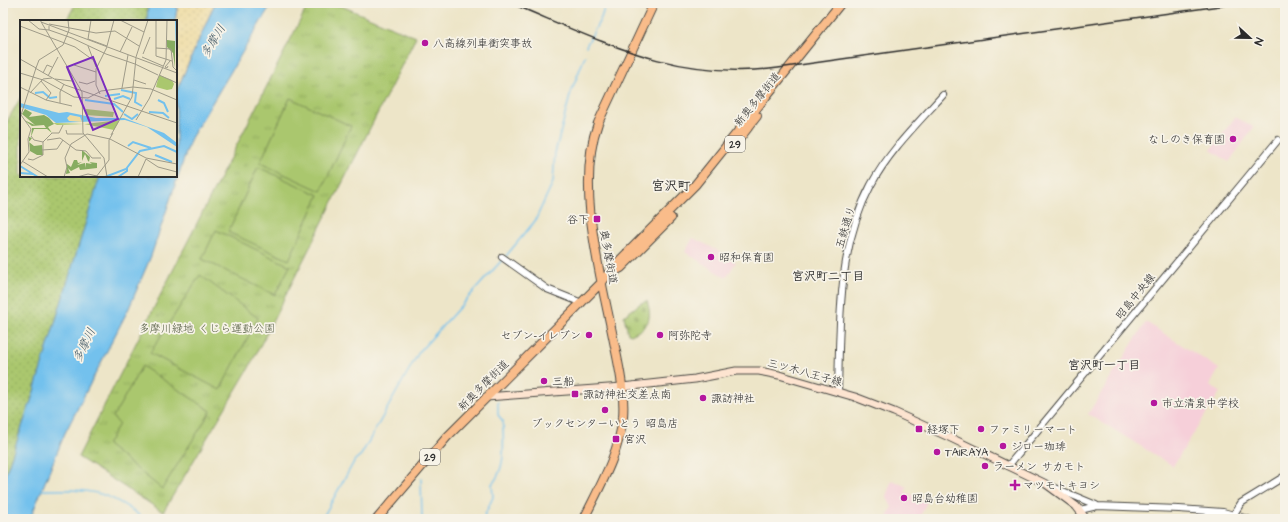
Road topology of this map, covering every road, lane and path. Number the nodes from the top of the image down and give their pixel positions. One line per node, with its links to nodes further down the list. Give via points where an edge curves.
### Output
1 (654, 3): 8 (main road, 奥多摩街道, via 593,137 588,194)
2 (841, 3): 7 (main road, 新奥多摩街道 / 29, via 695,185 616,264)
3 (848, 3): 7 (main road, 新奥多摩街道 / 29, via 689,200 621,268)
4 (943, 95): 11 (street, 五鉄通り, via 886,161 871,185 856,219 843,274)
5 (1278, 140): 13 (street, 昭島中央線)
6 (504, 258): 9 (street, via 547,289)
7 (611, 273): 8 (main road, 新奥多摩街道 / 29)
8 (602, 282): 9 (main road, 新奥多摩街道 / 29); 10 (main road, 奥多摩街道)
9 (582, 303): 12 (main road, 新奥多摩街道 / 29)
10 (622, 387): 11 (main road, 三ツ木八王子線, via 748,370 780,374); 12 (main road, 三ツ木八王子線); 20 (main road, 奥多摩街道, via 623,416 612,461)
11 (838, 392): 13 (main road, 三ツ木八王子線, via 894,412)
12 (486, 397): 19 (main road, 新奥多摩街道 / 29, via 447,437)
13 (1008, 466): 15 (main road, 三ツ木八王子線)
14 (1285, 476): 18 (street, via 1241,503)
15 (1046, 484): 16 (street); 17 (main road, 三ツ木八王子線)
16 (1097, 506): 17 (street); 18 (street)
17 (1080, 510): 21 (main road, 三ツ木八王子線)
18 (1234, 514): 22 (street)
19 (377, 519)
20 (584, 519)
21 (1086, 519)
22 (1248, 519)

